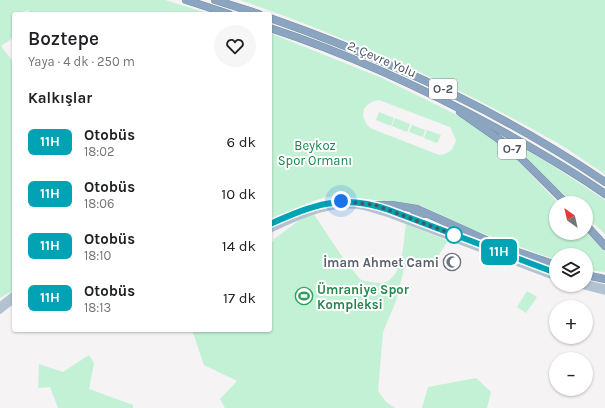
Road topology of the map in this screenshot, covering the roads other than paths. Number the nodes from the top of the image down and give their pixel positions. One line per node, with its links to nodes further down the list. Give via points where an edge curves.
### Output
1 (186, 0): 3 (highway)
2 (215, 0): 4 (highway)
3 (223, 12)
4 (253, 12)
5 (272, 19): 8 (highway, 2. Çevre Yolu / O-2, via 425,80 530,135)
6 (272, 29): 7 (highway, 2. Çevre Yolu / O-2, via 360,61)
7 (451, 103): 9 (highway, 2. Çevre Yolu / O-2, via 523,143); 10 (highway, O-7, via 465,116 510,147)
8 (605, 182)
9 (605, 194)
10 (559, 196)
11 (328, 205): 12 (main road, via 341,201); 13 (main road, via 362,207); 14 (main road, via 299,211); 17 (main road)
12 (375, 205): 13 (main road); 15 (highway, via 416,209)
13 (412, 222): 15 (highway, via 412,216 417,213); 20 (main road)
14 (272, 223)
15 (452, 225): 22 (highway, via 497,245)
16 (593, 228): 19 (highway)
17 (272, 229)
18 (593, 233): 21 (highway)
19 (605, 239)
20 (467, 243): 23 (main road); 24 (main road)
21 (605, 246)
22 (549, 263)
23 (549, 271)
24 (549, 275)
25 (593, 276): 26 (highway)
26 (605, 279)
27 (593, 284): 28 (main road)
28 (605, 287)
29 (593, 289): 30 (main road)
30 (605, 293)
31 (12, 296): 33 (main road)
32 (12, 302): 34 (main road)
33 (0, 305)
34 (0, 311)

